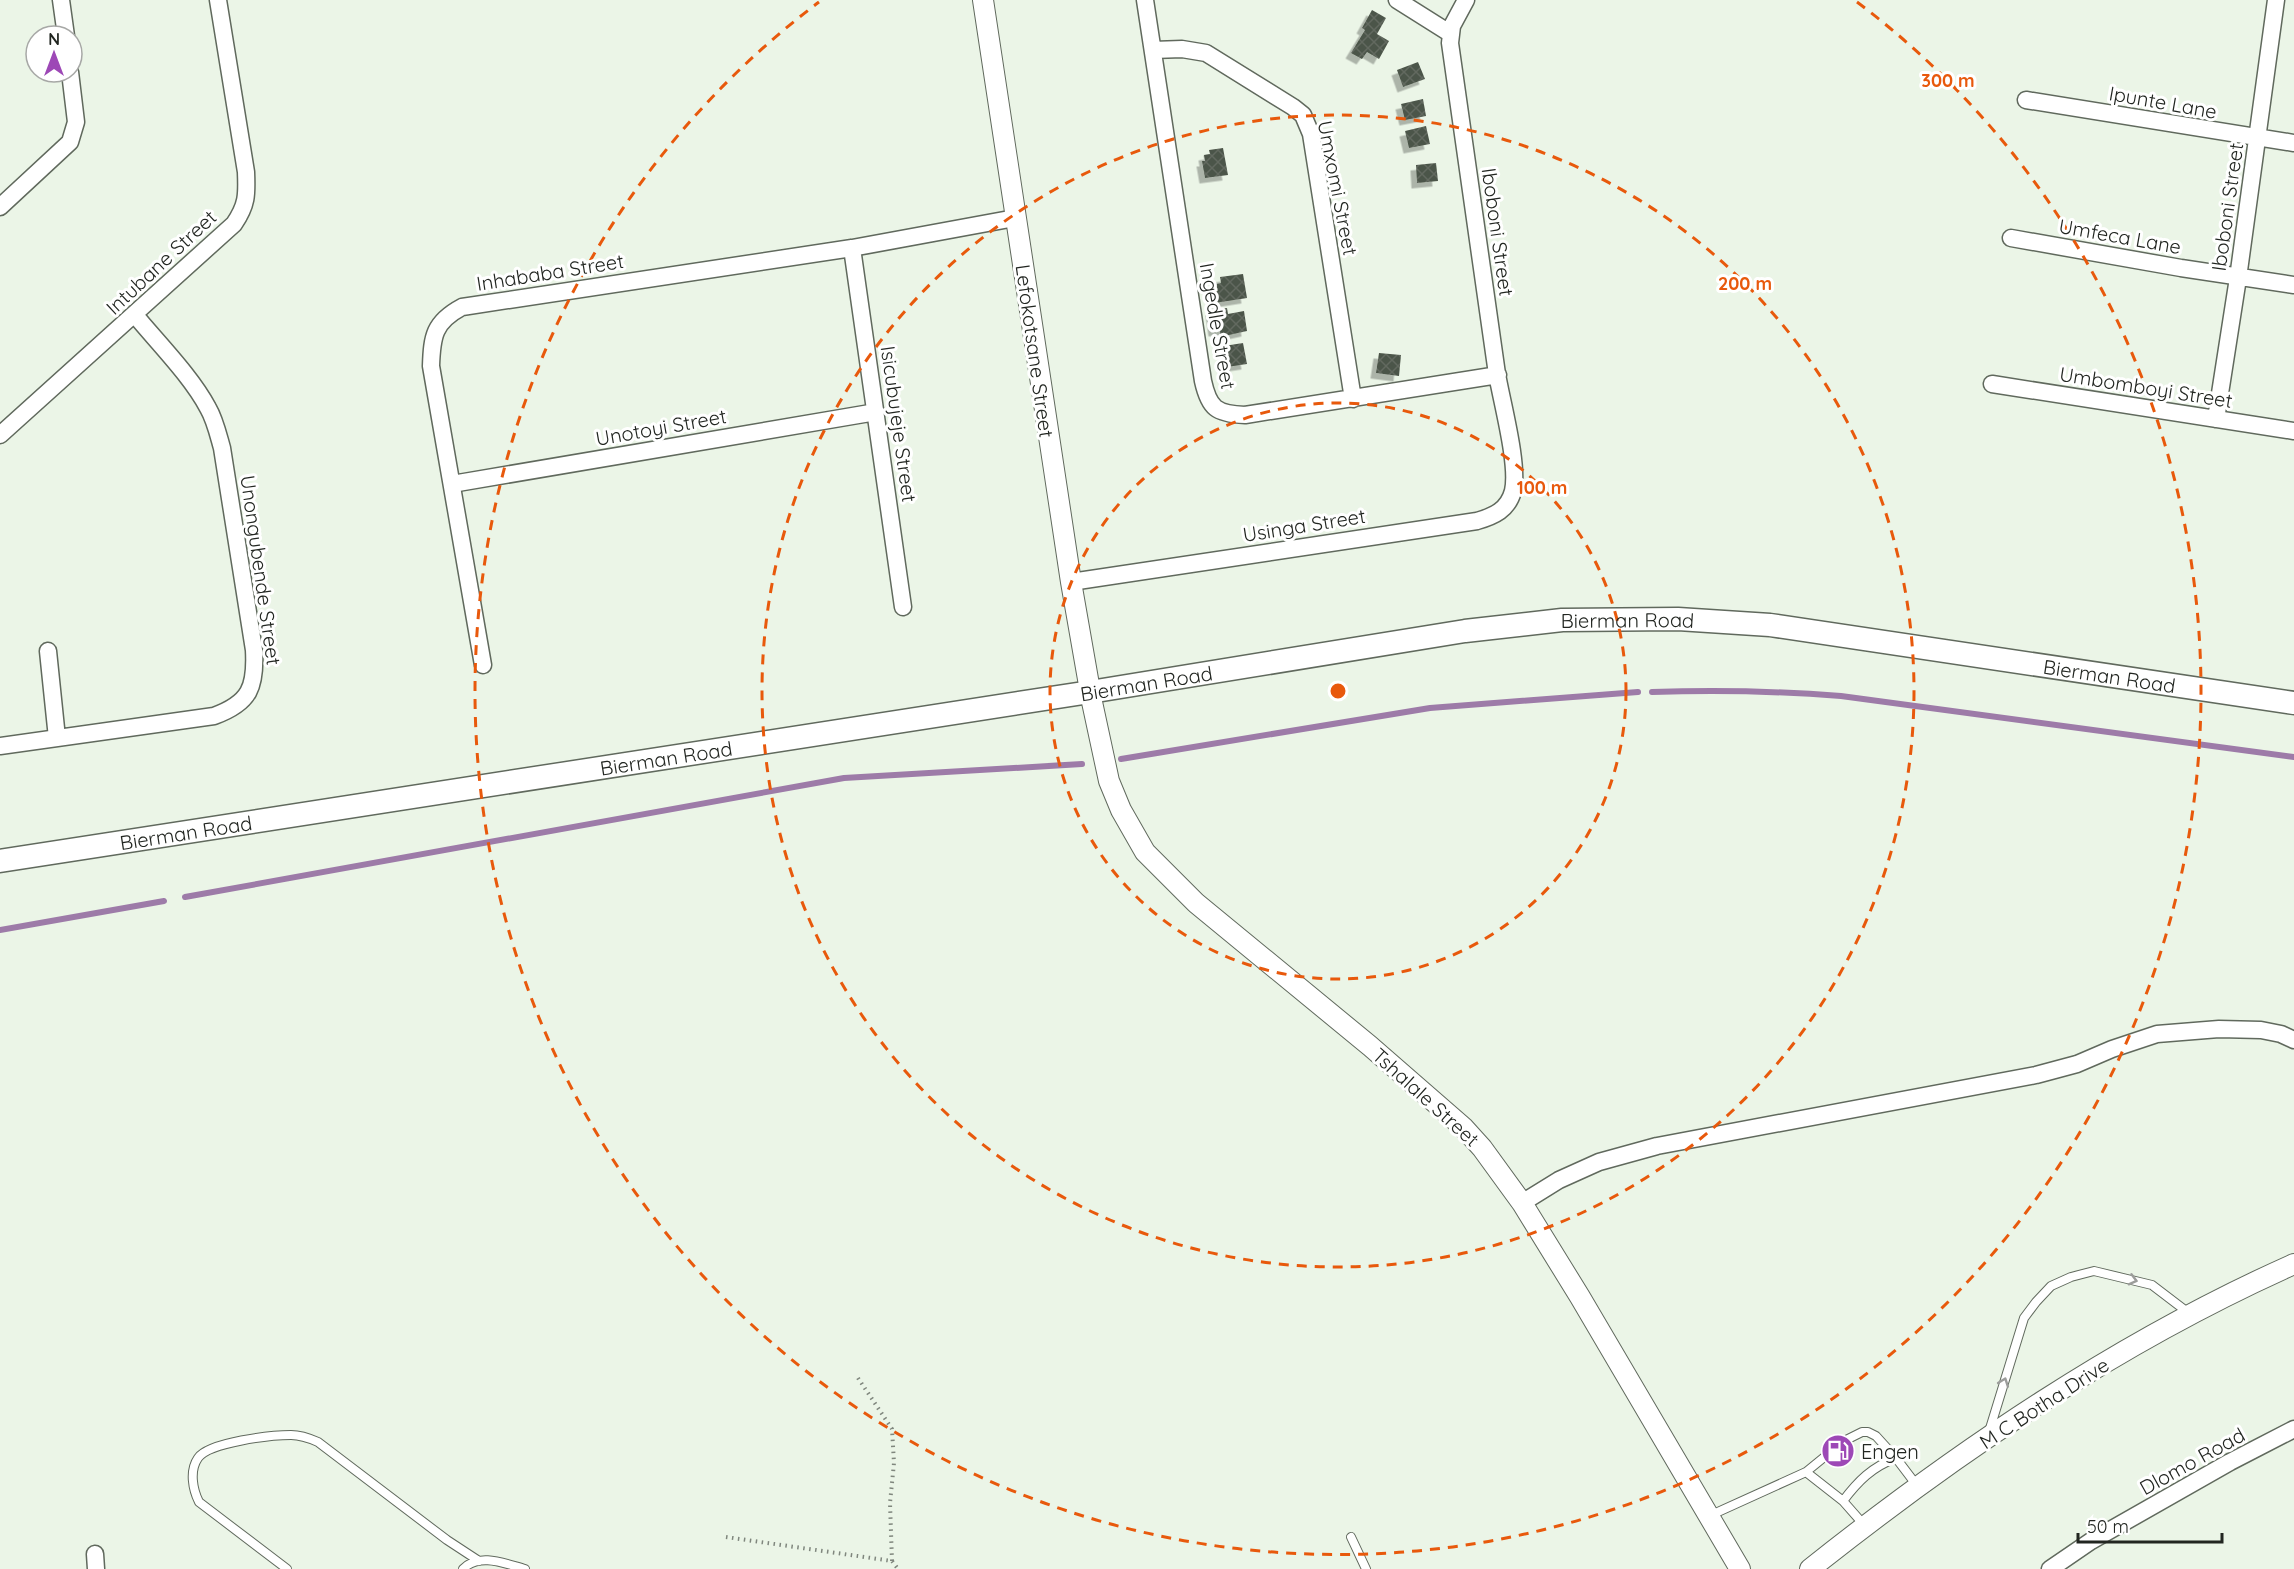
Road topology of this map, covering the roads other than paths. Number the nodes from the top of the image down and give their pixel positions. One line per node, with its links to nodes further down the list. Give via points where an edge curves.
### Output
1 (61, 0): 8 (street)
2 (218, 0): 21 (street, Intubane Street, via 246,172 244,209 234,224)
3 (983, 0): 16 (street, Lefokotsane Street)
4 (1145, 0): 10 (street, Ingedle Street)
5 (1397, 0): 9 (street)
6 (1466, 0): 9 (street)
7 (2276, 0): 13 (street, Iboboni Street)
8 (64, 24)
9 (1450, 34): 22 (street, Iboboni Street)
10 (1153, 50): 24 (street, Umxomi Street, via 1206,53 1303,115 1311,134); 24 (street, Ingedle Street, via 1209,401 1221,412 1245,415)
11 (71, 84): 15 (street, via 76,122 70,142)
12 (2026, 100): 13 (street, Ipunte Lane)
13 (2258, 139): 14 (street, Ipunte Lane); 19 (street, Iboboni Street)
14 (2294, 143)
15 (0, 207)
16 (1015, 218): 18 (street, Inhababa Street); 31 (street, Lefokotsane Street)
17 (2011, 238): 19 (street, Umfeca Lane)
18 (852, 248): 25 (street, Isicubujeje Street); 30 (street, Inhababa Street, via 462,307 449,314 438,325 431,366)
19 (2238, 278): 20 (street, Umfeca Lane); 26 (street, Iboboni Street)
20 (2294, 285)
21 (135, 315): 28 (street, Intubane Street); 38 (street, Unongubende Street, via 195,388 216,425 254,650 253,684 244,700 214,716)
22 (1498, 375): 24 (street, Ingedle Street); 29 (street, Iboboni Street)
23 (1992, 384): 26 (street, Umbomboyi Street)
24 (1353, 399)
25 (876, 412): 30 (street, Unotoyi Street); 32 (street, Isicubujeje Street)
26 (2216, 418): 27 (street, Umbomboyi Street)
27 (2294, 431)
28 (0, 435)
29 (1514, 473): 31 (street, Usinga Street, via 1510,500 1493,517)
30 (452, 484): 34 (street, Inhababa Street)
31 (1071, 582): 35 (street, Lefokotsane Street)
32 (903, 607)
33 (48, 651): 38 (street)
34 (483, 665)
35 (1091, 697): 36 (main road, Bierman Road, via 1465,631 1562,620 1666,619 1770,625); 37 (main road, Bierman Road, via 1485,639 1563,632 1678,630 1770,635); 40 (main road, Bierman Road); 41 (main road, Bierman Road); 43 (street, Tshalale Street, via 1109,781 1145,852 1196,903 1463,1126)
36 (2294, 703)
37 (2294, 711)
38 (57, 738): 39 (street, Unongubende Street)
39 (0, 746)
40 (0, 861)
41 (0, 874)
42 (2294, 1040): 43 (street, via 2261,1030 2157,1034 2036,1075 1645,1149 1599,1162)
43 (1522, 1203): 52 (street, Tshalale Street)
44 (2294, 1264): 45 (street, M C Botha Drive)
45 (2191, 1314): 47 (street, M C Botha Drive, via 2045,1398); 47 (lane, one-way to 45, via 2022,1324 2051,1286 2094,1271 2116,1275 2152,1285)
46 (2294, 1429): 62 (street, Dlomo Road, via 2111,1530)
47 (1987, 1438): 50 (street, M C Botha Drive)
48 (1896, 1458): 49 (lane, via 1872,1433 1862,1432 1844,1441); 50 (lane); 51 (lane, via 1859,1479)
49 (1806, 1472): 51 (lane); 52 (lane)
50 (1919, 1488): 53 (street, M C Botha Drive)
51 (1843, 1501): 53 (lane)
52 (1708, 1516): 60 (street, Tshalale Street)
53 (1865, 1527): 61 (street, M C Botha Drive)
54 (1351, 1537): 59 (lane)
55 (479, 1560): 56 (lane, via 318,1442 304,1436 258,1439 202,1453 196,1460 193,1478 199,1502); 57 (lane); 58 (lane)
56 (287, 1569)
57 (463, 1569)
58 (525, 1569)
59 (1366, 1569)
60 (1740, 1569)
61 (1810, 1569)
62 (2050, 1569)

